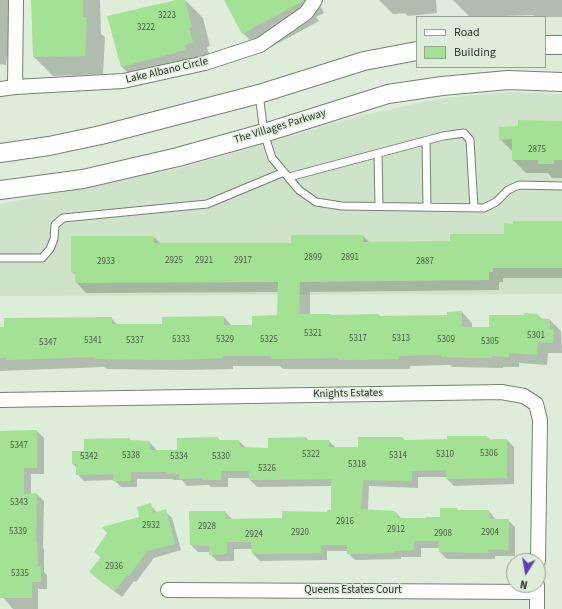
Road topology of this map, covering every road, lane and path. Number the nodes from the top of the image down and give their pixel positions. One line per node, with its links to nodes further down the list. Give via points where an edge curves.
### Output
1 (16, 0): 7 (street)
2 (315, 0): 7 (street, Lake Albano Circle, via 306,13 260,44 205,63 123,81)
3 (546, 44): 4 (street)
4 (562, 45)
5 (416, 51): 9 (street, via 364,61)
6 (562, 82): 10 (street, The Villages Parkway, via 508,80 388,94)
7 (15, 87): 8 (street, Lake Albano Circle)
8 (0, 89)
9 (259, 94): 10 (lane); 12 (street, via 101,135)
10 (264, 133): 14 (lane, via 272,158); 16 (street, The Villages Parkway, via 178,157 83,179)
11 (426, 141): 13 (lane); 18 (lane); 19 (lane, via 464,133 470,140)
12 (0, 153)
13 (378, 154): 14 (lane); 17 (lane)
14 (286, 175): 17 (lane, via 299,190 316,202 342,206); 20 (lane, via 207,204 63,218 55,225 54,239 42,258)
15 (562, 186): 19 (lane, via 519,185 508,190 496,202 484,208)
16 (0, 190)
17 (379, 206): 18 (lane)
18 (427, 207): 19 (lane)
19 (474, 208)
20 (0, 258)
21 (0, 400): 22 (street, Knights Estates, via 501,392 524,396 536,404 540,420)
22 (538, 553)
23 (506, 588): 24 (street, Queens Estates Court)
24 (168, 590)
25 (537, 593): 26 (street)
26 (537, 609)

